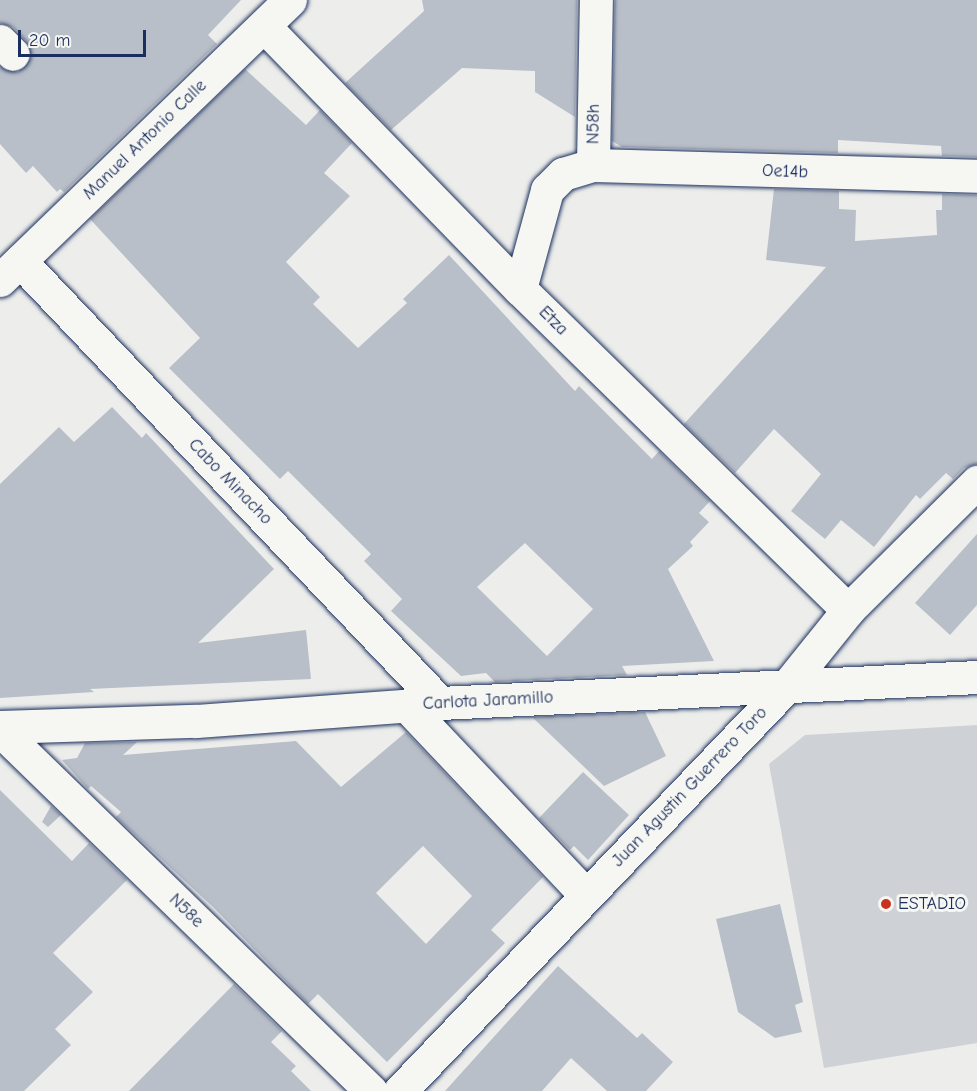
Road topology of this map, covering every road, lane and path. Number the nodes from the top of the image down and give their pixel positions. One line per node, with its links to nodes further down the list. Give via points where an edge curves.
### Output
1 (290, 0): 3 (street, Manuel Antonio Calle)
2 (596, 0): 4 (street, N58h)
3 (264, 26): 6 (street, Manuel Antonio Calle); 7 (street, Etza)
4 (593, 165): 5 (street, Oe14b); 7 (street, N58h, via 563,174 547,190)
5 (977, 176)
6 (10, 271): 12 (street, Cabo Minacho)
7 (520, 289): 9 (street, Etza)
8 (977, 482): 9 (street, Juan Agustin Guerrero Toro)
9 (848, 610): 11 (street, Juan Agustin Guerrero Toro)
10 (977, 677): 11 (street, Carlota Jaramillo)
11 (787, 686): 12 (street, Carlota Jaramillo); 15 (street, Juan Agustin Guerrero Toro)
12 (441, 703): 13 (street, Carlota Jaramillo)
13 (407, 706): 14 (street, Carlota Jaramillo, via 196,721); 15 (street)
14 (0, 729): 16 (street, N58e)
15 (586, 896): 17 (street, Juan Agustin Guerrero Toro)
16 (372, 1091)
17 (400, 1091)

